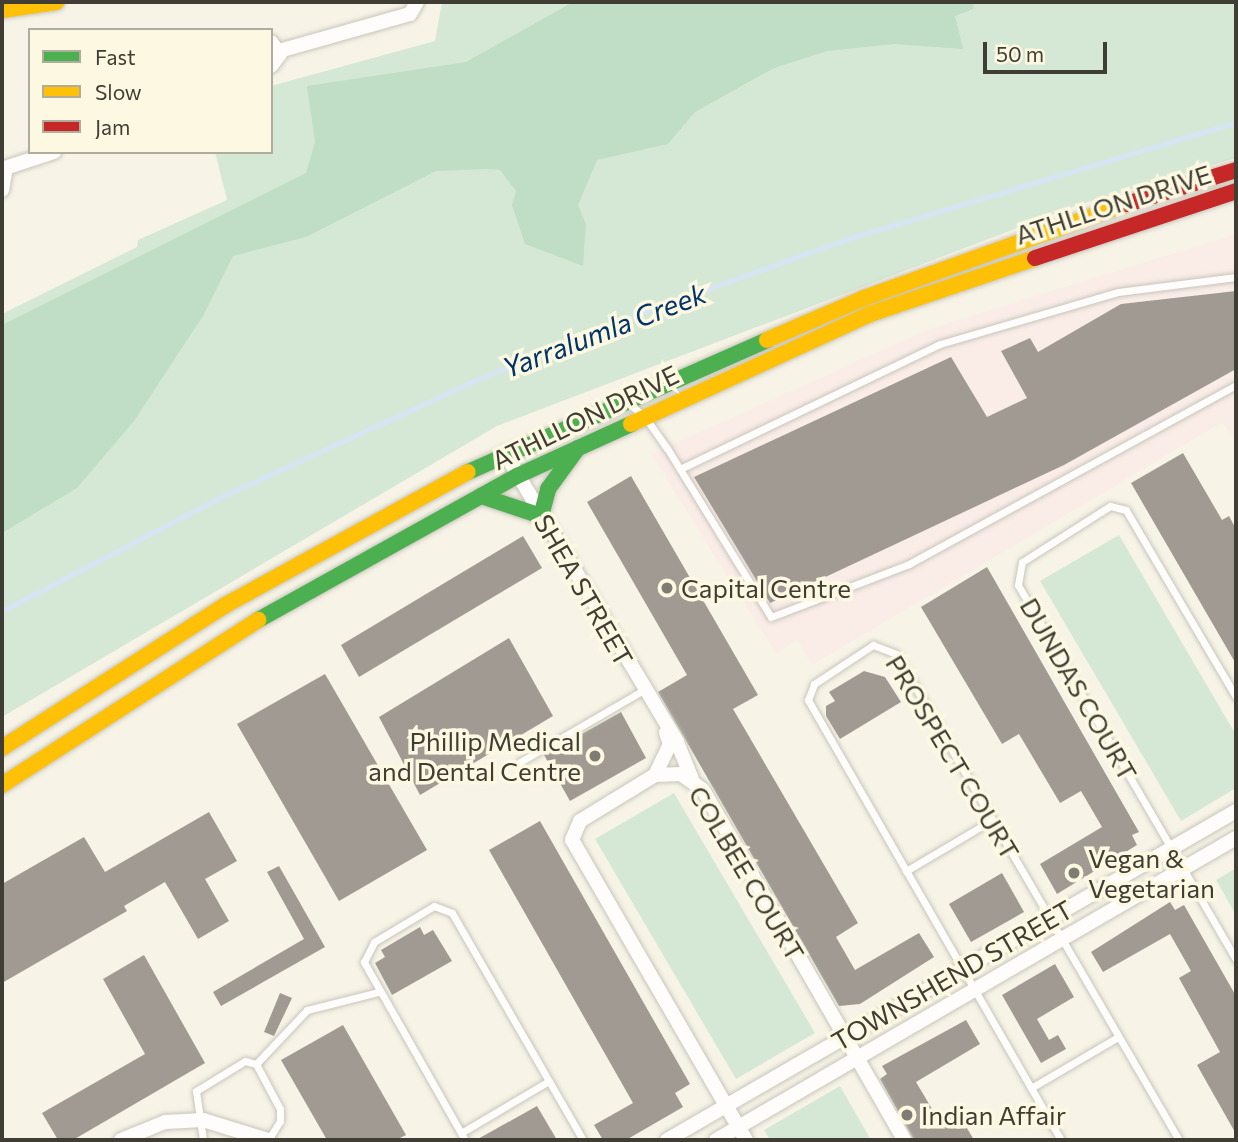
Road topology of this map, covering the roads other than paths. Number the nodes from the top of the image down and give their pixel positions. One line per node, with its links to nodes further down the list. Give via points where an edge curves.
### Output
1 (56, 2): 3 (main road)
2 (418, 2): 4 (street, via 410,13)
3 (2, 10)
4 (275, 46)
5 (48, 154): 6 (street)
6 (4, 168): 10 (street)
7 (1236, 170): 8 (main road, ATHLLON DRIVE)
8 (1212, 176): 9 (main road); 14 (main road, ATHLLON DRIVE, via 929,273)
9 (1236, 178)
10 (2, 190)
11 (1236, 191): 15 (main road, ATHLLON DRIVE, via 870,314)
12 (1236, 277): 18 (lane, via 1118,292 940,344)
13 (1236, 385): 18 (lane, via 909,564 771,617)
14 (623, 399): 15 (lane); 17 (main road, ATHLLON DRIVE)
15 (645, 416): 16 (main road, ATHLLON DRIVE); 18 (lane)
16 (580, 446): 19 (main road, ATHLLON DRIVE); 21 (main road, via 548,489)
17 (505, 453): 19 (street, SHEA STREET); 25 (main road, ATHLLON DRIVE, via 295,565)
18 (680, 469)
19 (517, 476): 20 (main road, ATHLLON DRIVE); 21 (street, SHEA STREET)
20 (481, 496): 21 (main road); 29 (main road, ATHLLON DRIVE, via 261,618)
21 (541, 516): 22 (street, SHEA STREET)
22 (642, 691): 24 (street, SHEA STREET); 26 (lane)
23 (1236, 697): 33 (lane, DUNDAS COURT, via 1126,510 1111,506 1022,562 1018,585)
24 (664, 726): 27 (street, via 670,744); 28 (street, SHEA STREET, via 677,742)
25 (2, 747)
26 (520, 762)
27 (655, 775): 28 (street, COLBEE COURT, via 673,773); 48 (street, COLBEE COURT, via 580,821 572,840)
28 (692, 779): 42 (street, COLBEE COURT)
29 (2, 785)
30 (1236, 811): 33 (street, TOWNSHEND STREET)
31 (992, 820): 35 (lane); 35 (lane, PROSPECT COURT, via 896,654 873,645 814,684 808,700); 36 (lane, PROSPECT COURT)
32 (1236, 838): 34 (street, TOWNSHEND STREET)
33 (1171, 848): 34 (lane, DUNDAS COURT); 36 (street, TOWNSHEND STREET)
34 (1183, 869): 37 (street, TOWNSHEND STREET); 38 (lane, DUNDAS COURT)
35 (906, 871): 39 (lane, PROSPECT COURT)
36 (1050, 919): 37 (lane, PROSPECT COURT); 39 (street, TOWNSHEND STREET)
37 (1062, 939): 40 (street, TOWNSHEND STREET); 43 (lane, PROSPECT COURT)
38 (1236, 960)
39 (962, 969): 40 (lane, PROSPECT COURT); 42 (street, TOWNSHEND STREET)
40 (975, 990): 44 (street, TOWNSHEND STREET); 47 (lane, PROSPECT COURT)
41 (378, 992): 45 (lane, via 307,1010); 46 (lane, via 364,962 374,942 434,906 443,908 452,913); 51 (lane)
42 (845, 1037): 44 (street, COLBEE COURT); 48 (street, TOWNSHEND STREET)
43 (1118, 1037): 47 (lane); 60 (lane, PROSPECT COURT)
44 (857, 1059): 50 (street, TOWNSHEND STREET); 58 (street, COLBEE COURT)
45 (256, 1064): 49 (lane, via 240,1063 196,1091); 54 (lane, via 280,1109)
46 (549, 1081): 51 (lane); 55 (lane)
47 (1031, 1088): 59 (lane, PROSPECT COURT)
48 (726, 1106): 50 (street, COLBEE COURT); 56 (street, TOWNSHEND STREET)
49 (203, 1120): 52 (street, via 165,1122); 53 (lane); 54 (street)
50 (742, 1134): 57 (street, TOWNSHEND STREET)
51 (463, 1137)
52 (121, 1140)
53 (203, 1140)
54 (268, 1140)
55 (583, 1140)
56 (667, 1140)
57 (716, 1140)
58 (904, 1140)
59 (1061, 1140)
60 (1179, 1140)

